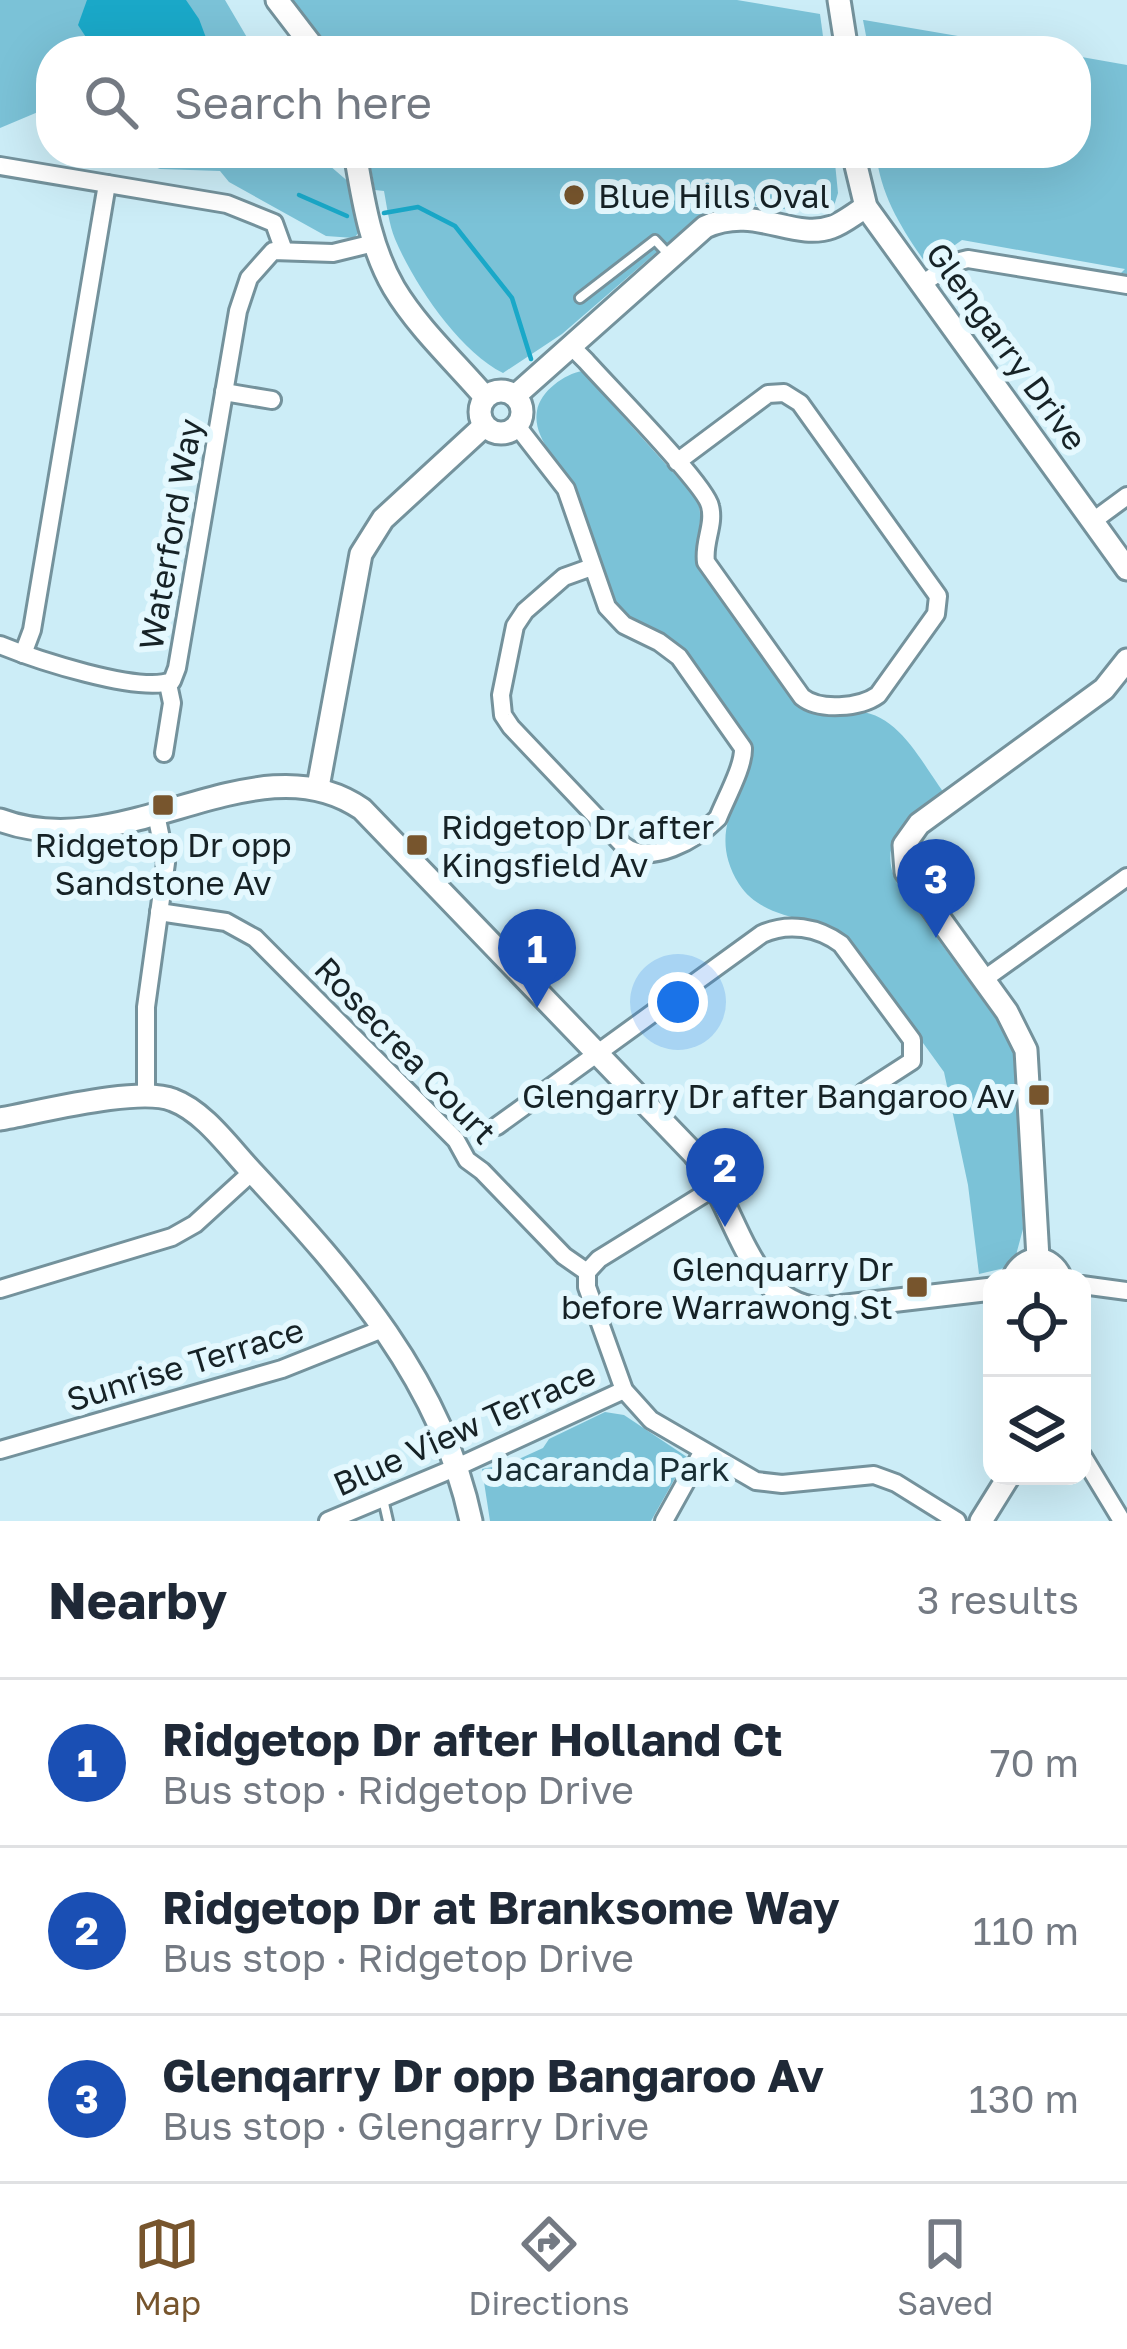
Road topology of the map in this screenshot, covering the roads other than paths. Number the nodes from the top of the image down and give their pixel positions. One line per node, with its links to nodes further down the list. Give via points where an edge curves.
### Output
1 (278, 0): 3 (street)
2 (839, 0): 4 (street)
3 (305, 36)
4 (845, 36)
5 (0, 166): 8 (street)
6 (358, 168): 10 (street)
7 (857, 168): 9 (street, Glengarry Drive)
8 (107, 184): 11 (street, via 226,204 274,223); 29 (street)
9 (866, 207): 12 (street, via 821,229 728,219 705,227); 14 (street, Glengarry Drive)
10 (374, 243): 11 (street, via 333,253); 19 (street, via 412,314)
11 (283, 248): 17 (street, Waterford Way, via 262,260 243,294)
12 (671, 257): 15 (lane, via 655,240); 16 (street)
13 (1127, 284): 14 (street, via 968,259)
14 (921, 285): 25 (street, Glengarry Drive)
15 (580, 298)
16 (572, 347): 18 (street); 23 (street)
17 (224, 392): 20 (street, Waterford Way); 31 (street, Waterford Way)
18 (515, 396): 19 (street); 22 (street, via 522,408)
19 (485, 397): 21 (street)
20 (272, 400)
21 (484, 427): 22 (street); 33 (street, via 382,519 361,554)
22 (517, 427): 26 (street, via 560,478)
23 (677, 462): 23 (street, via 710,504 709,568 802,697 826,706 878,695 936,614 938,596 800,403 768,394)
24 (1127, 496): 25 (street)
25 (1093, 521): 27 (street, Glengarry Drive)
26 (592, 567): 26 (street, via 610,611 679,657 743,752 718,818 654,854 623,845 502,710 517,621 563,577)
27 (1127, 569)
28 (0, 645): 29 (street, Waterford Way)
29 (23, 655): 31 (street, Waterford Way)
30 (1127, 660): 38 (street, via 1104,688 906,839 908,877)
31 (168, 684): 32 (street, Waterford Way)
32 (164, 753)
33 (318, 788): 34 (street, via 266,787); 39 (street, via 362,809)
34 (156, 814): 35 (street, via 74,833); 37 (street, via 166,863)
35 (0, 820)
36 (1125, 882): 38 (street)
37 (159, 912): 41 (street, via 146,1006); 49 (street, Rosecrea Court, via 226,922 255,938)
38 (983, 980): 46 (street, via 1026,1050)
39 (597, 1054): 40 (street, via 762,934 795,926 841,944 913,1044 909,1064); 43 (street); 45 (street)
40 (864, 1092)
41 (146, 1095): 42 (street); 44 (street, via 188,1108)
42 (0, 1119)
43 (497, 1126)
44 (252, 1172): 51 (street, via 172,1237); 54 (street)
45 (717, 1186): 49 (street); 52 (street, via 762,1279 797,1306)
46 (1038, 1258): 47 (street); 48 (street)
47 (1019, 1269)
48 (1056, 1269)
49 (587, 1273): 55 (street)
50 (1091, 1287): 53 (street)
51 (0, 1289)
52 (983, 1289)
53 (1127, 1292)
54 (385, 1328): 56 (street, Sunrise Terrace, via 282,1369); 59 (street)
55 (624, 1390): 57 (street, via 646,1416); 59 (street, Blue View Terrace)
56 (0, 1450)
57 (703, 1451): 65 (street); 66 (street, via 764,1483 881,1477)
58 (1091, 1467): 68 (street)
59 (458, 1468): 61 (street, Blue View Terrace); 64 (street)
60 (1003, 1485): 67 (street)
61 (383, 1498): 62 (street, Blue View Terrace); 63 (lane)
62 (328, 1521)
63 (388, 1521)
64 (471, 1521)
65 (664, 1521)
66 (956, 1521)
67 (980, 1521)
68 (1122, 1521)

